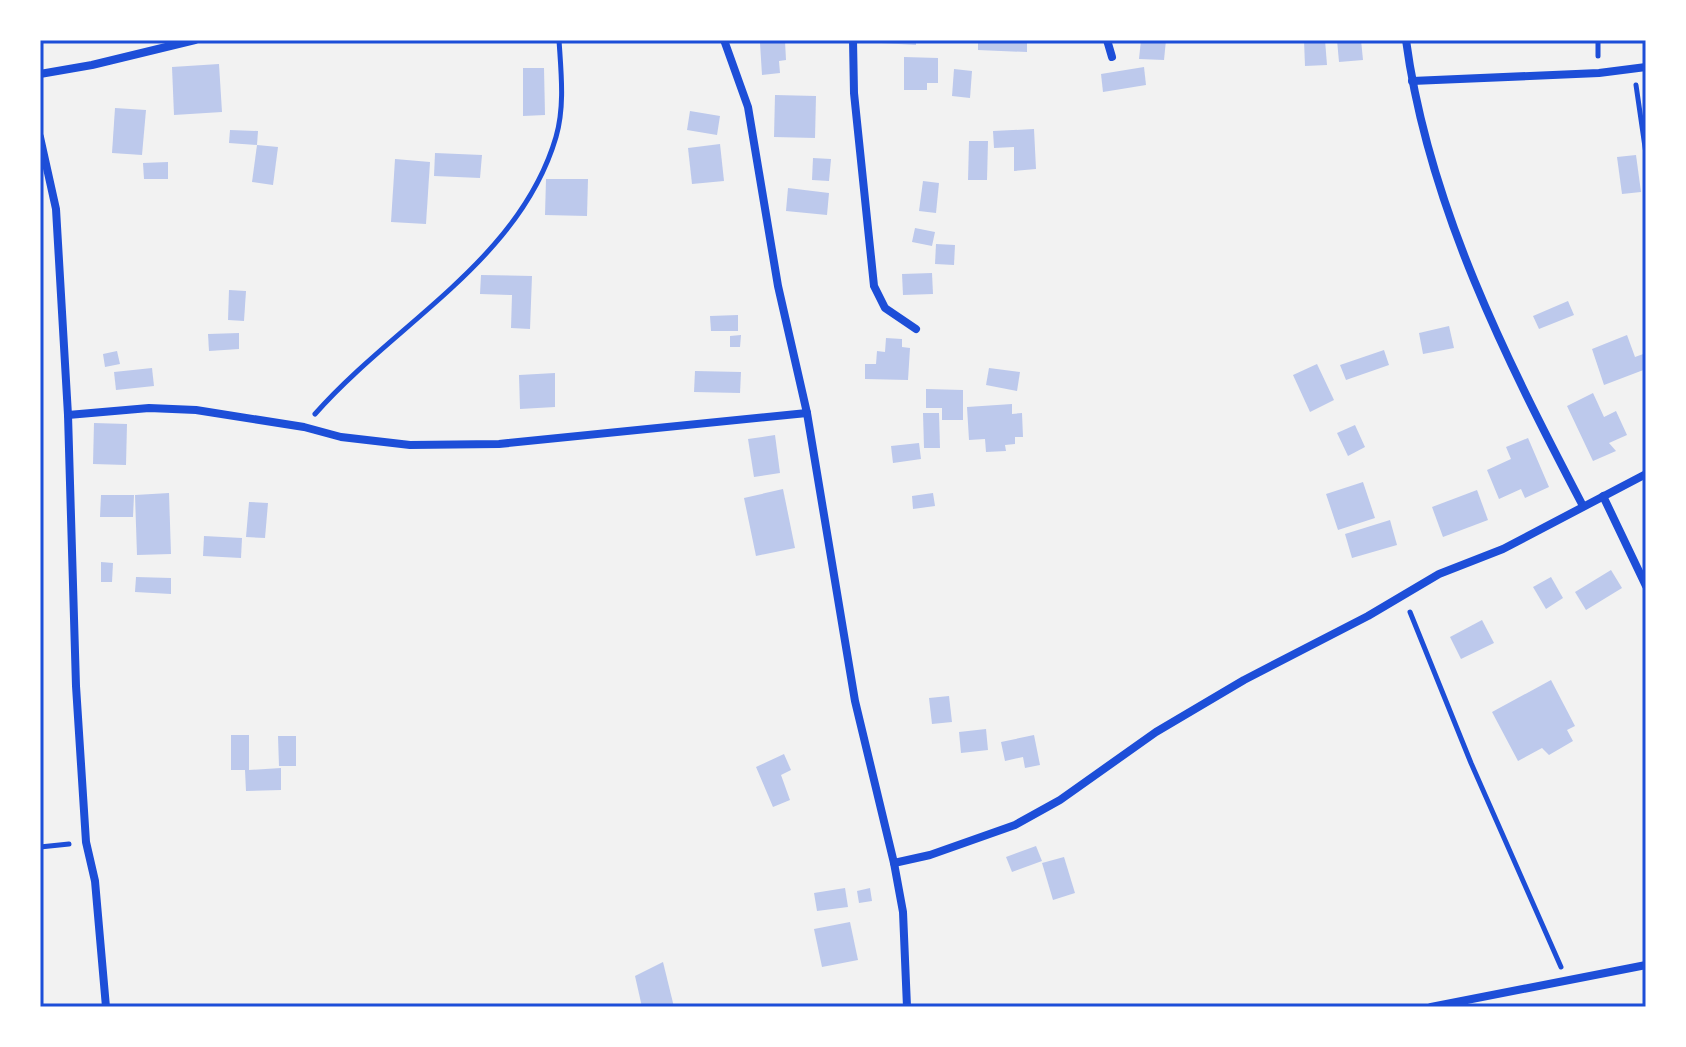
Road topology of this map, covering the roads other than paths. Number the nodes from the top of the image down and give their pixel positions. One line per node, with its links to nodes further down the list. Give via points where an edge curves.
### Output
1 (195, 40): 8 (street)
2 (724, 40): 12 (street, via 748,107 778,286)
3 (853, 40): 11 (street, via 874,286 885,308)
4 (1107, 40): 6 (street)
5 (1406, 40): 9 (street)
6 (1112, 57)
7 (1646, 67): 9 (street)
8 (40, 74)
9 (1412, 81): 16 (street, via 1442,193 1473,272 1532,408)
10 (40, 137): 13 (street, via 56,209)
11 (916, 329)
12 (807, 413): 13 (street, via 499,444 410,445 196,410); 18 (street, via 855,701)
13 (68, 415): 20 (street, via 86,842 95,881)
14 (1646, 474): 15 (street)
15 (1603, 496): 16 (street); 17 (street)
16 (1583, 506): 18 (street, via 1503,549 1439,574 1244,680 1015,825)
17 (1646, 586)
18 (894, 863): 21 (street, via 903,912)
19 (1646, 965): 22 (street)
20 (106, 1007)
21 (907, 1007)
22 (1431, 1007)

